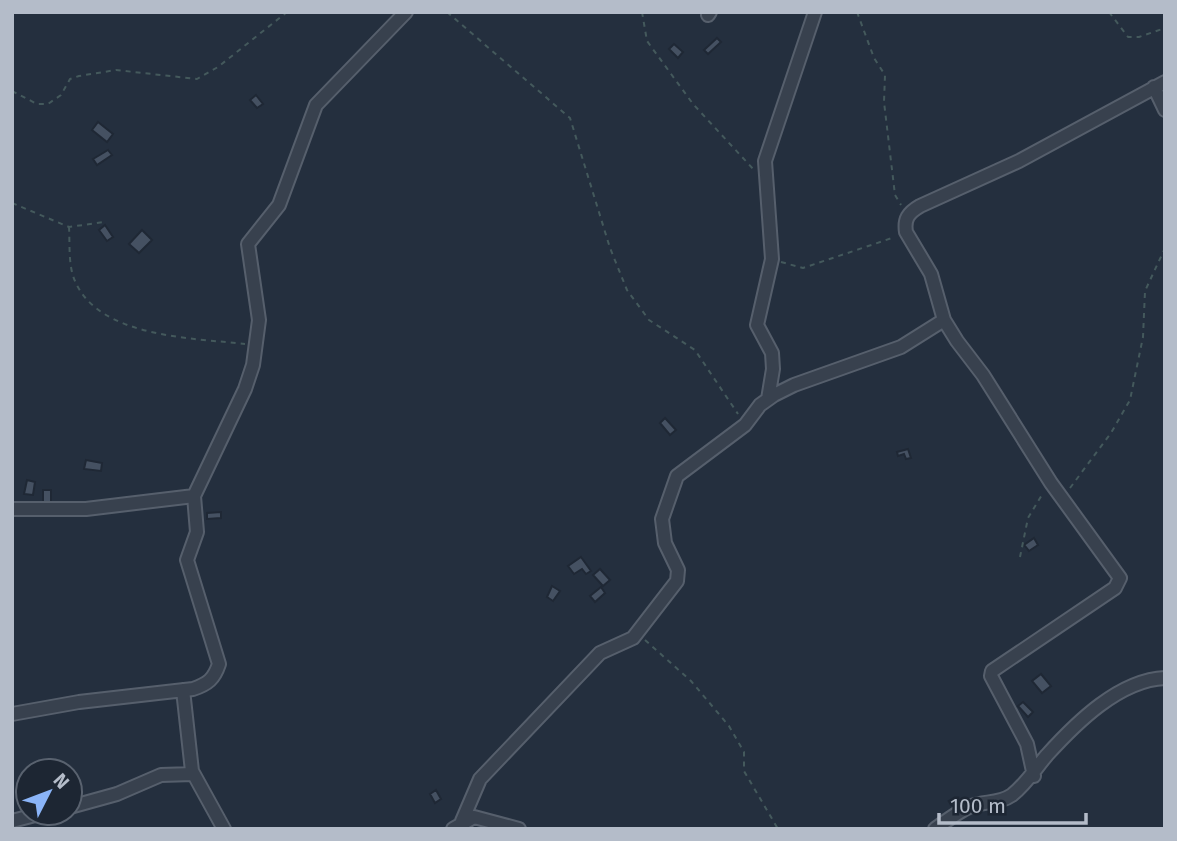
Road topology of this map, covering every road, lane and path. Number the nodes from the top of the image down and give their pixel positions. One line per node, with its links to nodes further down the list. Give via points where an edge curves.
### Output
1 (287, 12): 10 (path, via 197,79 116,70 79,76 70,79 61,95 48,104 37,104)
2 (406, 12): 21 (street, via 316,105 279,205 250,239 247,249 259,320)
3 (447, 12): 23 (path, via 570,118 627,290 649,320 695,350)
4 (642, 12): 12 (path, via 647,41 693,104)
5 (816, 12): 12 (street, via 765,161)
6 (857, 12): 14 (path, via 885,75 895,195)
7 (1109, 12): 8 (path, via 1128,37)
8 (1165, 28)
9 (1159, 84): 11 (street); 14 (street, via 1019,161)
10 (12, 91)
11 (1165, 110)
12 (764, 181): 19 (street)
13 (12, 203): 16 (path)
14 (909, 213): 17 (street)
15 (104, 222): 16 (path)
16 (69, 227): 21 (path, via 75,281 108,315 135,329)
17 (906, 232): 19 (path, via 803,268); 20 (street, via 937,289)
18 (1165, 248): 26 (path, via 1145,291 1134,391 1111,433 1071,485)
19 (772, 259): 22 (street, via 757,325 772,354)
20 (944, 320): 22 (street, via 901,347 794,385); 24 (street)
21 (257, 346): 25 (street, via 245,389)
22 (768, 399): 23 (street)
23 (744, 425): 29 (street, via 673,481 662,519 665,543 678,570 677,581)
24 (1051, 483): 26 (street); 28 (path, via 1028,518)
25 (194, 496): 27 (street, via 86,509); 31 (street, via 197,532 187,560 219,664 208,684)
26 (1068, 505): 34 (street, via 1119,574 1120,584 992,671 990,676 1032,755)
27 (12, 509)
28 (1020, 557)
29 (637, 633): 36 (street, via 600,653 480,779); 39 (path, via 691,681 729,726 744,751 744,771)
30 (1165, 678): 34 (street, via 1124,688 1047,755)
31 (183, 690): 32 (street); 33 (street)
32 (12, 714)
33 (193, 774): 35 (street, via 161,775); 37 (street)
34 (1034, 776): 40 (street, via 1009,797 968,807)
35 (84, 803)
36 (457, 825): 38 (street, via 474,817)
37 (225, 829)
38 (519, 829)
39 (778, 829)
40 (935, 829)

